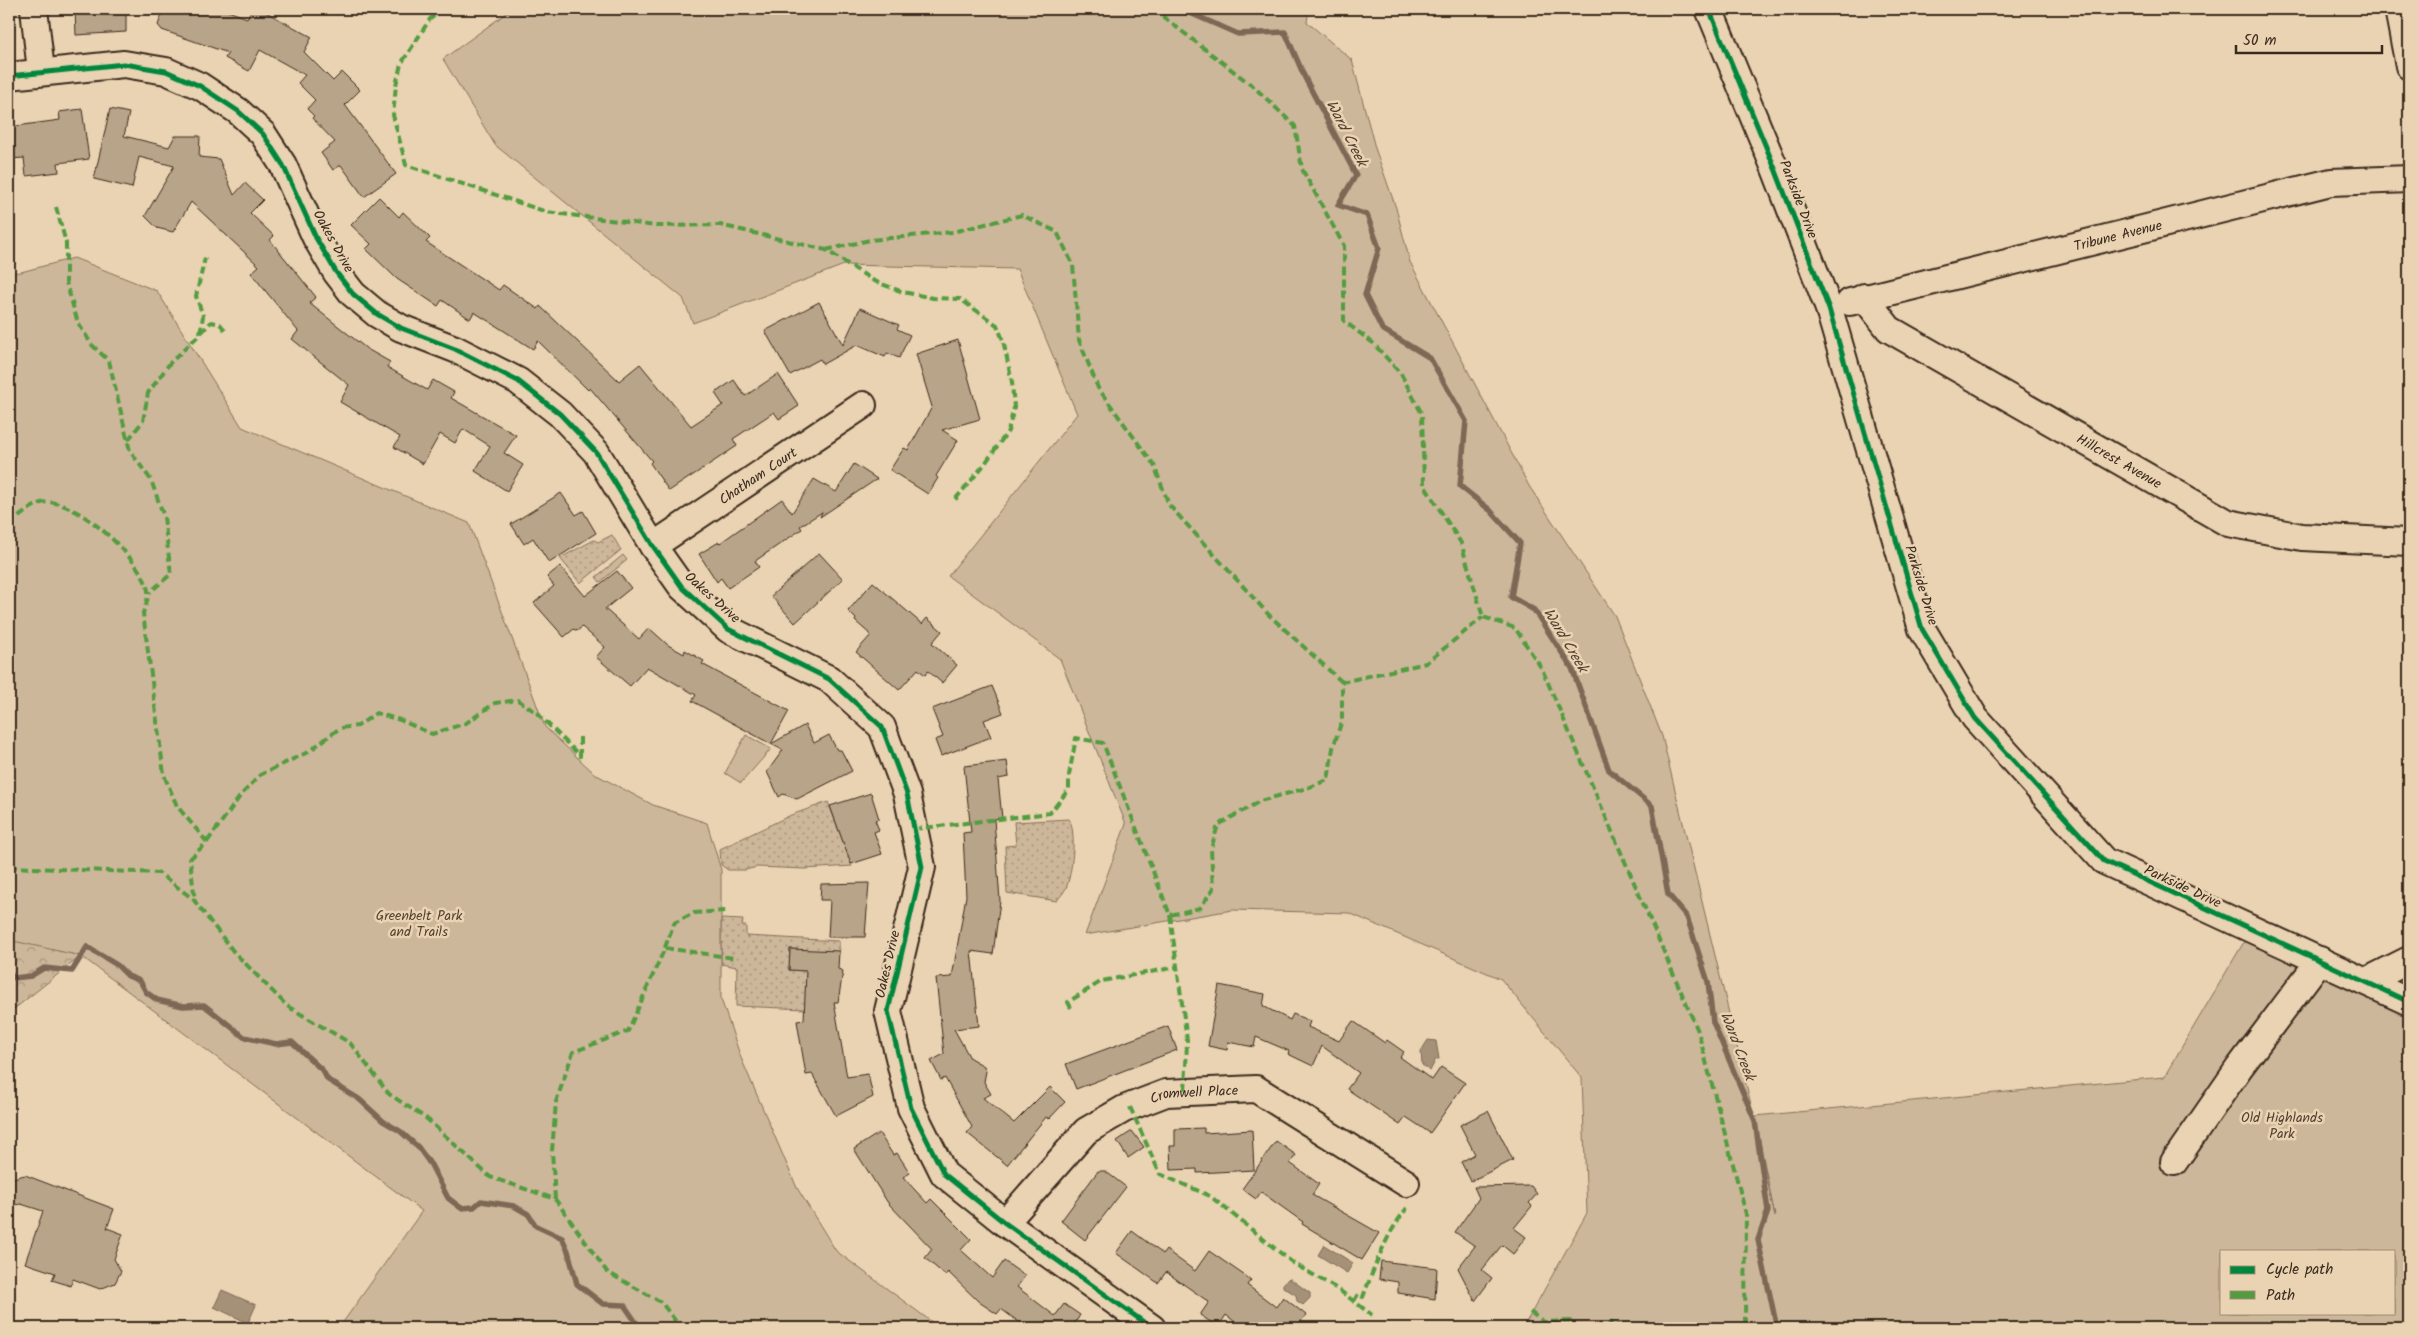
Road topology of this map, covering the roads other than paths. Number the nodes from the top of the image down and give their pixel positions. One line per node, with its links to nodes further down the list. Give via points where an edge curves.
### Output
1 (34, 9): 5 (street)
2 (1709, 9): 9 (street, Parkside Drive)
3 (2398, 9): 4 (street)
4 (2409, 66)
5 (41, 71): 6 (street, Oakes Drive); 12 (street, Oakes Drive, via 124,64 166,71 200,86 238,111 263,134 283,165 316,238 353,294 401,328 518,381 560,414 596,452)
6 (9, 76)
7 (2409, 179): 8 (street, Tribune Avenue, via 2331,182)
8 (1864, 297): 9 (street, Tribune Avenue); 11 (street, Hillcrest Avenue, via 1889,329 2228,523 2302,536)
9 (1829, 309): 13 (street, Parkside Drive, via 1922,629 1976,718 2104,861)
10 (863, 405): 12 (street, Chatham Court)
11 (2409, 542)
12 (653, 546): 19 (street, Oakes Drive, via 682,587 728,629 829,679 882,727 907,794 922,867 888,1011 911,1108 944,1174)
13 (2320, 960): 15 (street, Parkside Drive); 17 (street)
14 (2409, 960): 15 (street)
15 (2367, 981): 16 (street, Parkside Drive)
16 (2409, 1002)
17 (2174, 1162)
18 (1406, 1183): 19 (street, Cromwell Place, via 1256,1089 1166,1093 1124,1109 1086,1131)
19 (1004, 1223): 20 (street, Oakes Drive)
20 (1152, 1328)

